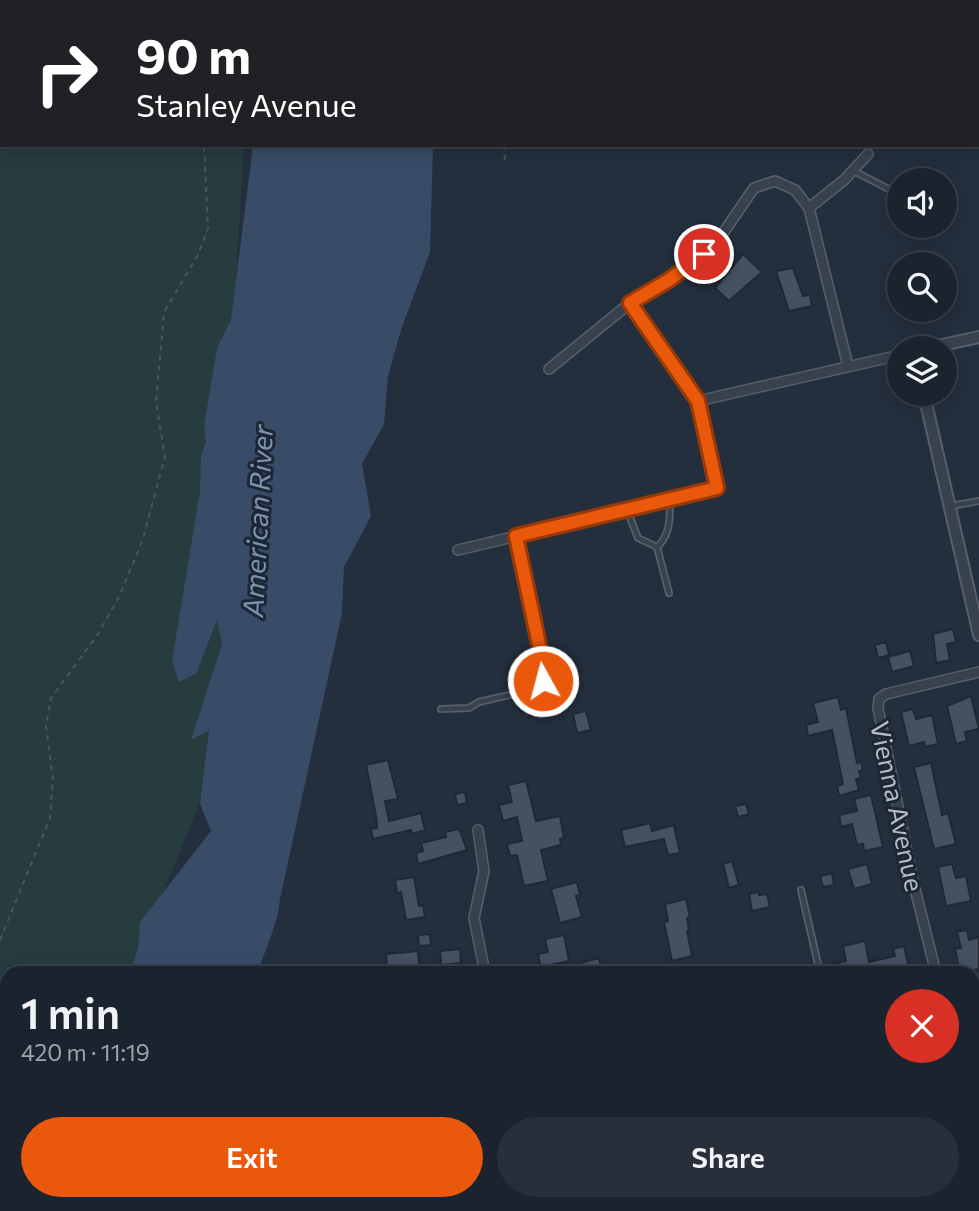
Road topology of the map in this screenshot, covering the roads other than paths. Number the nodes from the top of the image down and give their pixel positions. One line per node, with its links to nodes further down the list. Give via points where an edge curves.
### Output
1 (871, 150): 2 (street)
2 (854, 170): 3 (lane); 4 (street)
3 (887, 188)
4 (809, 208): 5 (street, via 789,186 775,181 761,184 704,254); 9 (street)
5 (630, 303): 10 (street); 11 (street)
6 (979, 337): 7 (street)
7 (957, 342)
8 (887, 358): 9 (street)
9 (848, 366): 11 (street)
10 (549, 369)
11 (698, 401): 13 (street, via 717,488)
12 (927, 406): 15 (street)
13 (669, 500): 16 (street); 18 (lane, via 671,516)
14 (979, 501): 15 (lane)
15 (950, 506): 21 (street)
16 (627, 510): 17 (street); 18 (lane, via 638,538)
17 (516, 536): 19 (street); 23 (lane, via 543,681 536,689 469,708)
18 (657, 547): 20 (lane)
19 (458, 550)
20 (669, 593)
21 (979, 635)
22 (979, 672): 28 (street, Vienna Avenue, via 879,699 913,881)
23 (441, 709)
24 (478, 830): 26 (street, via 484,871 474,918)
25 (801, 890): 27 (lane)
26 (484, 966)
27 (818, 966)
28 (934, 966)

